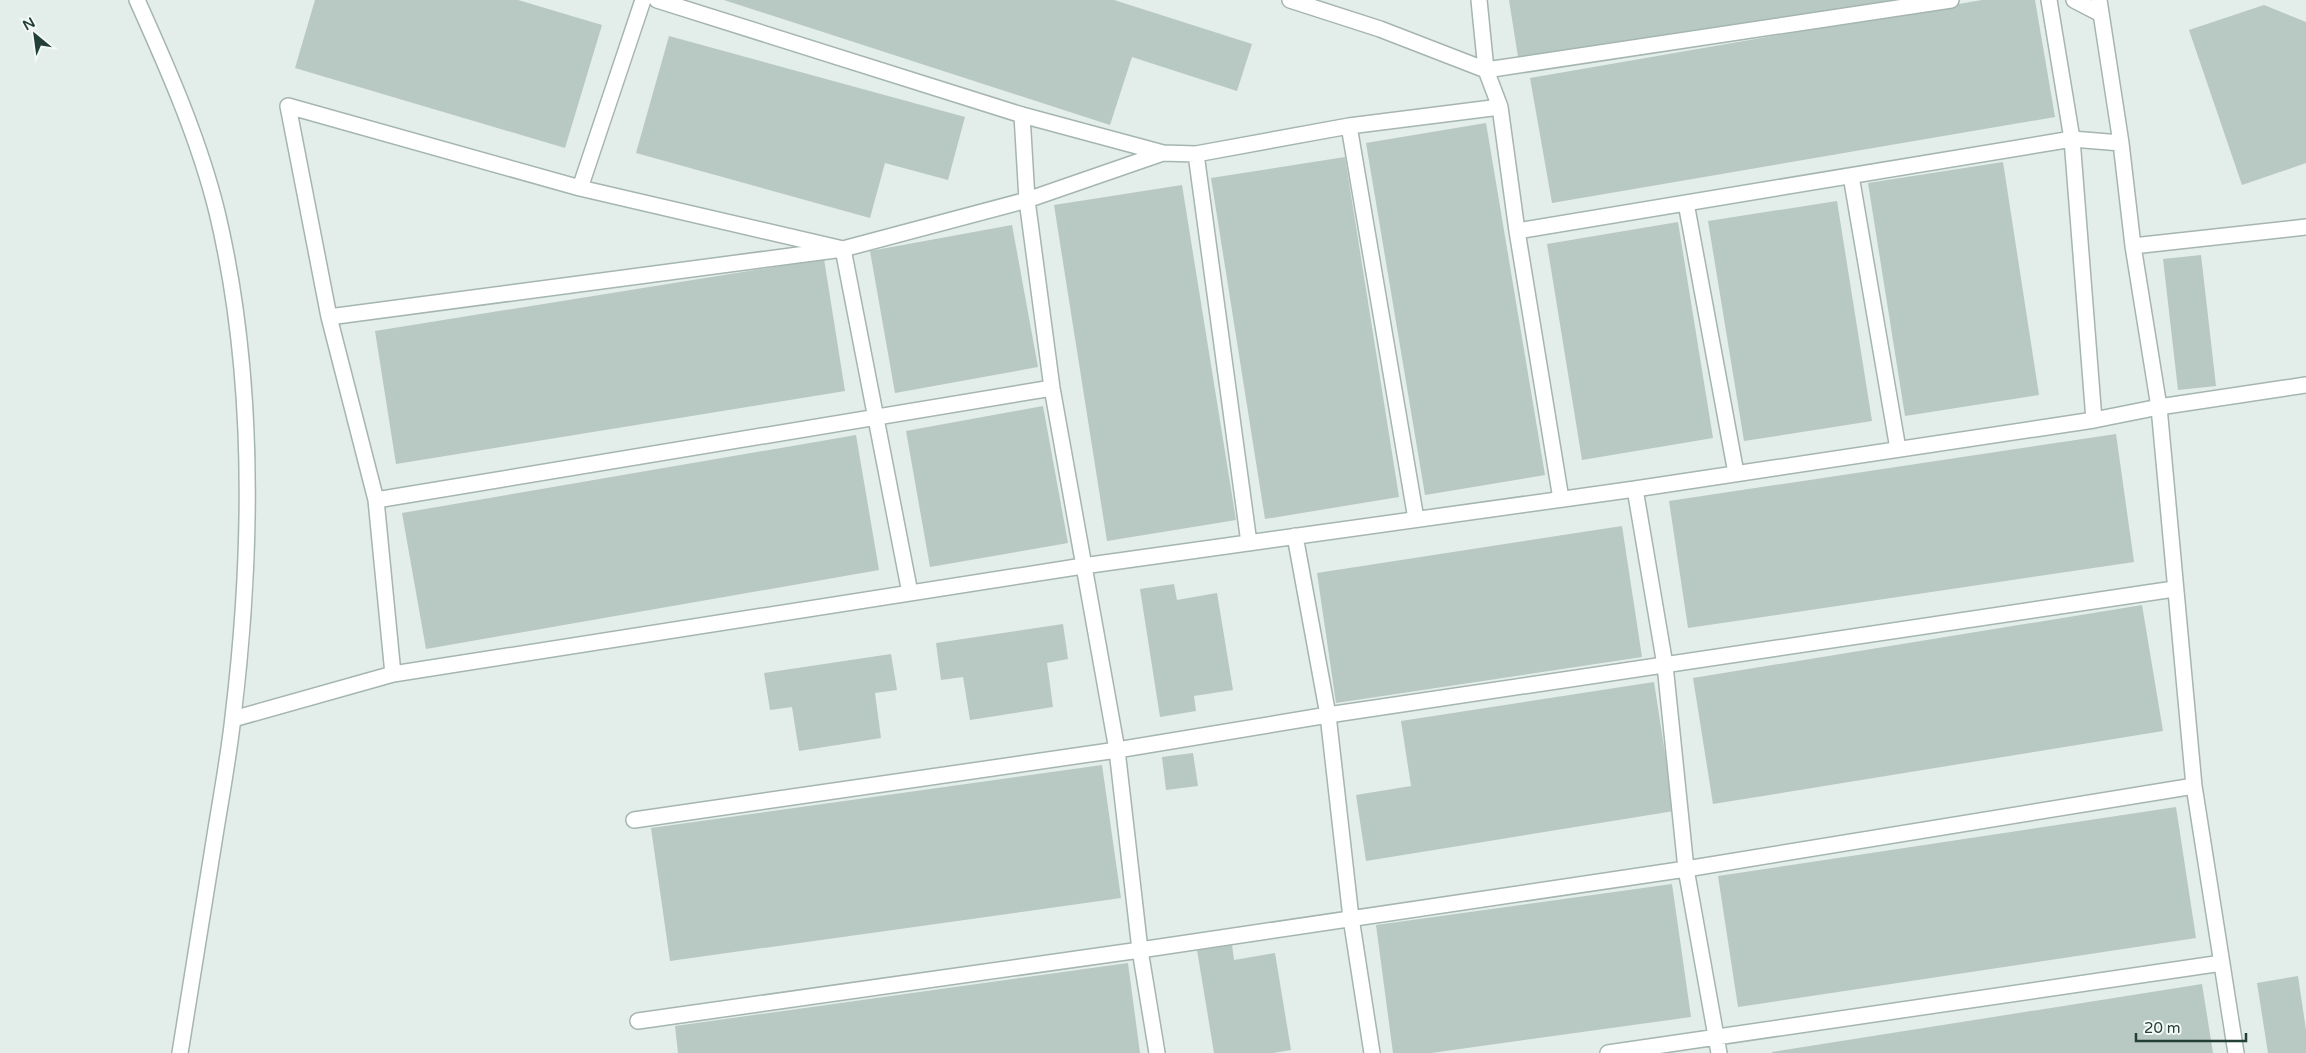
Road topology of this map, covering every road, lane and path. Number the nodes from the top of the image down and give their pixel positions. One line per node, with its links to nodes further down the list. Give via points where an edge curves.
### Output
1 (137, 0): 46 (street, via 200,156 216,210 237,320 244,399 246,479 242,631)
2 (643, 0): 19 (street)
3 (657, 0): 12 (street)
4 (1290, 0): 10 (street, via 1380,29)
5 (1479, 0): 10 (street)
6 (1951, 0): 10 (street)
7 (2049, 0): 14 (street)
8 (2074, 0): 9 (street)
9 (2100, 7): 15 (street)
10 (1486, 70): 11 (street)
11 (1500, 107): 13 (street); 23 (street)
12 (1022, 115): 16 (street); 20 (street)
13 (1349, 126): 17 (street); 37 (street)
14 (2072, 139): 15 (street); 18 (street); 31 (street)
15 (2121, 143): 24 (street)
16 (1163, 153): 17 (street); 20 (street)
17 (1196, 154): 39 (street)
18 (1851, 176): 21 (street); 32 (street)
19 (580, 188): 25 (street); 26 (street, via 288,106)
20 (1027, 200): 25 (street); 28 (street)
21 (1686, 203): 23 (street); 33 (street)
22 (2306, 227): 24 (street)
23 (1516, 231): 35 (street)
24 (2133, 246): 29 (street)
25 (843, 249): 26 (street); 30 (street)
26 (329, 317): 36 (street)
27 (2306, 385): 29 (street)
28 (1052, 388): 30 (street); 40 (street)
29 (2158, 407): 31 (street); 41 (street)
30 (877, 417): 36 (street); 42 (street)
31 (2094, 420): 32 (street)
32 (1898, 449): 33 (street)
33 (1736, 474): 34 (street)
34 (1635, 489): 35 (street); 43 (street)
35 (1560, 499): 37 (street)
36 (376, 500): 44 (street)
37 (1416, 519): 38 (street)
38 (1295, 536): 39 (street); 45 (street)
39 (1249, 543): 40 (street)
40 (1083, 566): 42 (street); 47 (street)
41 (2174, 589): 43 (street); 48 (street)
42 (910, 592): 44 (street)
43 (1665, 665): 45 (street); 50 (street)
44 (393, 674): 46 (street)
45 (1328, 715): 47 (street); 51 (street)
46 (233, 719): 56 (street)
47 (1117, 750): 49 (street); 52 (street)
48 (2194, 786): 50 (street); 53 (street)
49 (634, 820)
50 (1686, 869): 51 (street); 55 (street)
51 (1351, 918): 52 (street); 58 (street)
52 (1140, 950): 54 (street); 57 (street)
53 (2222, 963): 55 (street); 61 (street)
54 (638, 1021)
55 (1717, 1036): 59 (street); 60 (street)
56 (180, 1053)
57 (1157, 1053)
58 (1372, 1053)
59 (1608, 1053)
60 (1719, 1053)
61 (2236, 1053)

